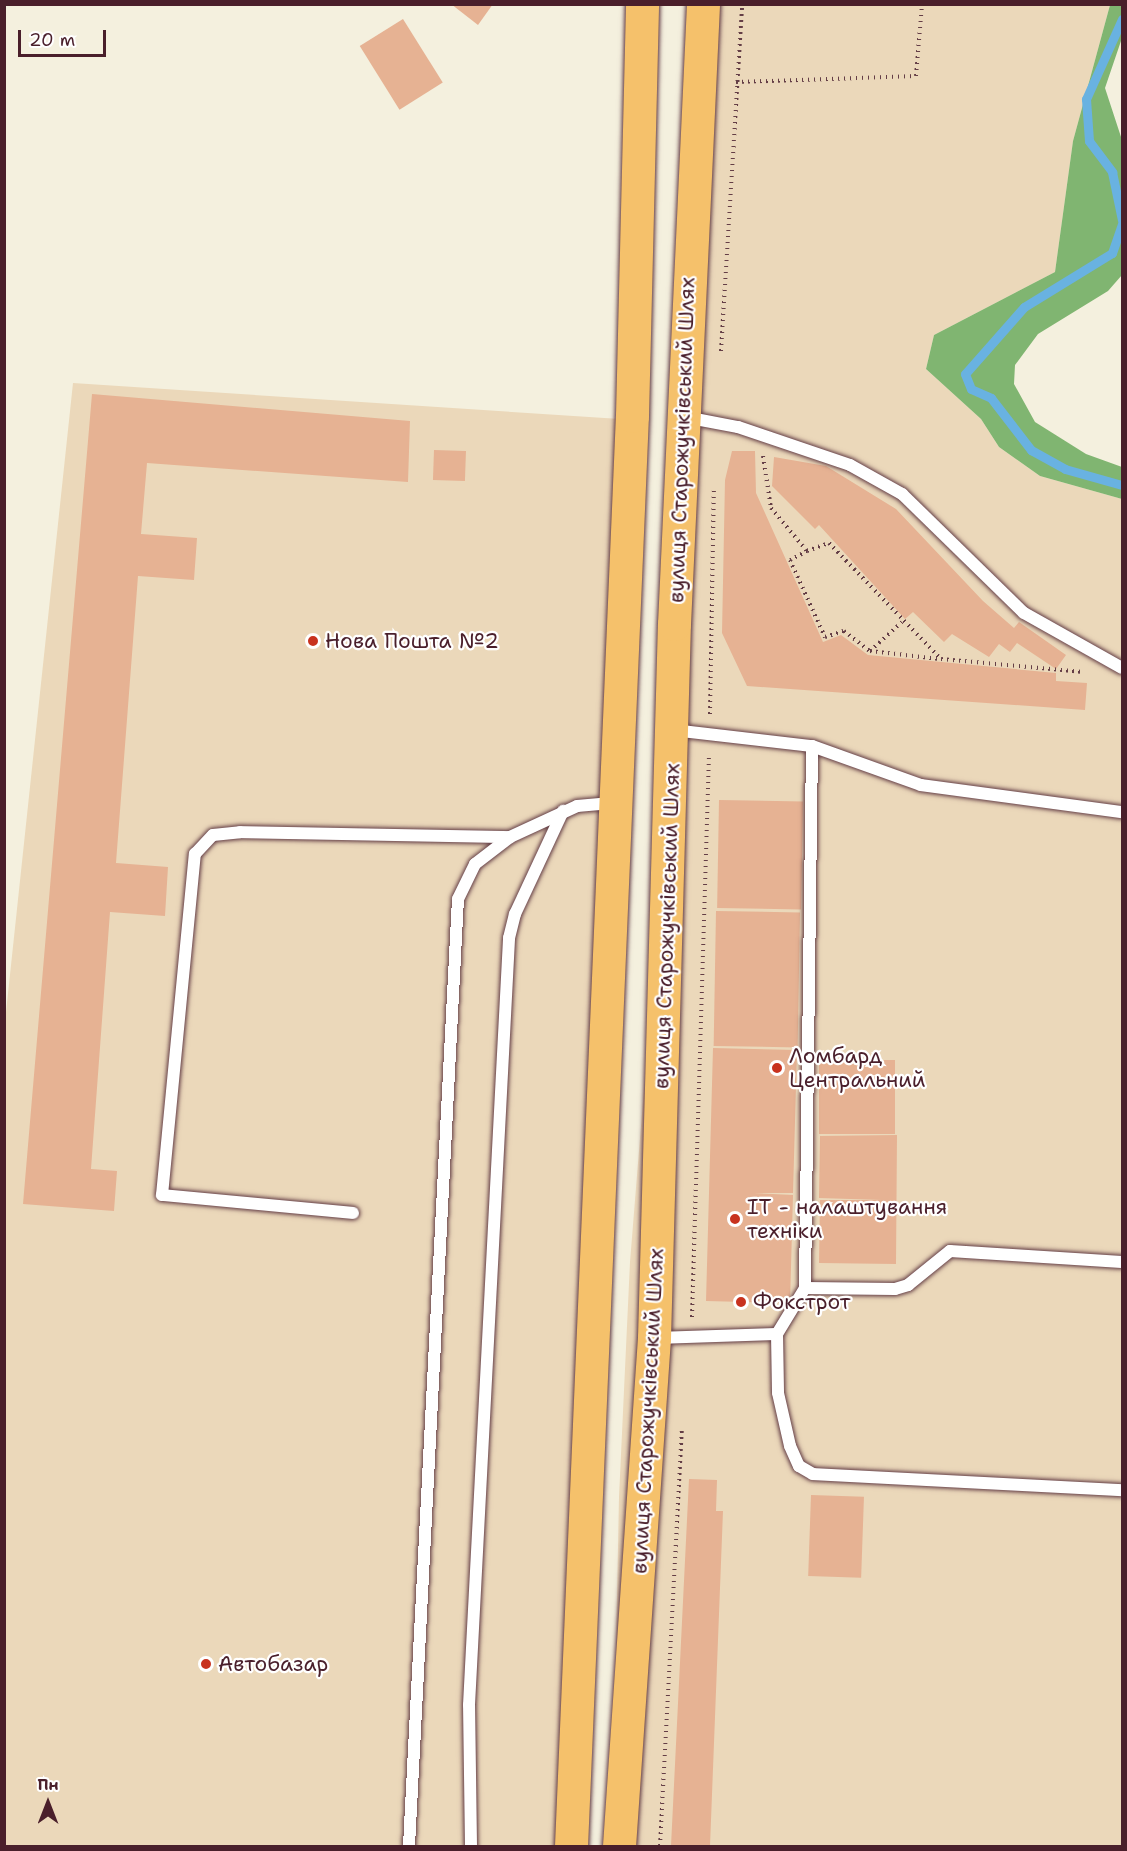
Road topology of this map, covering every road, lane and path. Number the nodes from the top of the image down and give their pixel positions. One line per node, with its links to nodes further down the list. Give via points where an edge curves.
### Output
1 (642, 4): 21 (main road, via 632,416)
2 (703, 4): 5 (main road, вулиця Старожучківський Шлях)
3 (742, 4): 6 (path)
4 (922, 4): 6 (path, via 916,76)
5 (697, 80): 6 (path); 8 (main road, вулиця Старожучківський Шлях)
6 (737, 82): 7 (path)
7 (720, 364)
8 (684, 417): 9 (lane); 18 (main road, вулиця Старожучківський Шлях)
9 (762, 435): 11 (path, via 771,508); 15 (lane, via 850,465 902,494 1024,613)
10 (715, 482): 17 (path)
11 (807, 551): 12 (path, via 829,543); 13 (path, via 790,560 825,637 844,631)
12 (902, 622): 13 (path); 14 (path)
13 (870, 651): 14 (path)
14 (941, 659): 16 (path)
15 (1122, 668)
16 (1090, 672)
17 (710, 709)
18 (673, 730): 19 (lane); 30 (main road, вулиця Старожучківський Шлях)
19 (812, 746): 23 (lane, via 921,785); 27 (lane)
20 (710, 758): 28 (path)
21 (615, 802): 22 (lane); 35 (main road)
22 (563, 811): 24 (lane); 34 (lane, via 515,914 509,938 469,1705)
23 (1122, 812)
24 (510, 837): 25 (lane, via 240,832 213,835 195,854 162,1195); 33 (lane, via 475,864 458,899)
25 (353, 1213)
26 (1122, 1262): 27 (lane, via 950,1251 908,1285 895,1289)
27 (805, 1288): 29 (lane)
28 (693, 1310)
29 (777, 1334): 30 (lane); 32 (lane, via 778,1393 790,1446 804,1470)
30 (654, 1338): 36 (main road, вулиця Старожучківський Шлях)
31 (682, 1424): 37 (path)
32 (1122, 1490)
33 (409, 1846)
34 (471, 1846)
35 (571, 1846)
36 (618, 1846)
37 (660, 1846)

